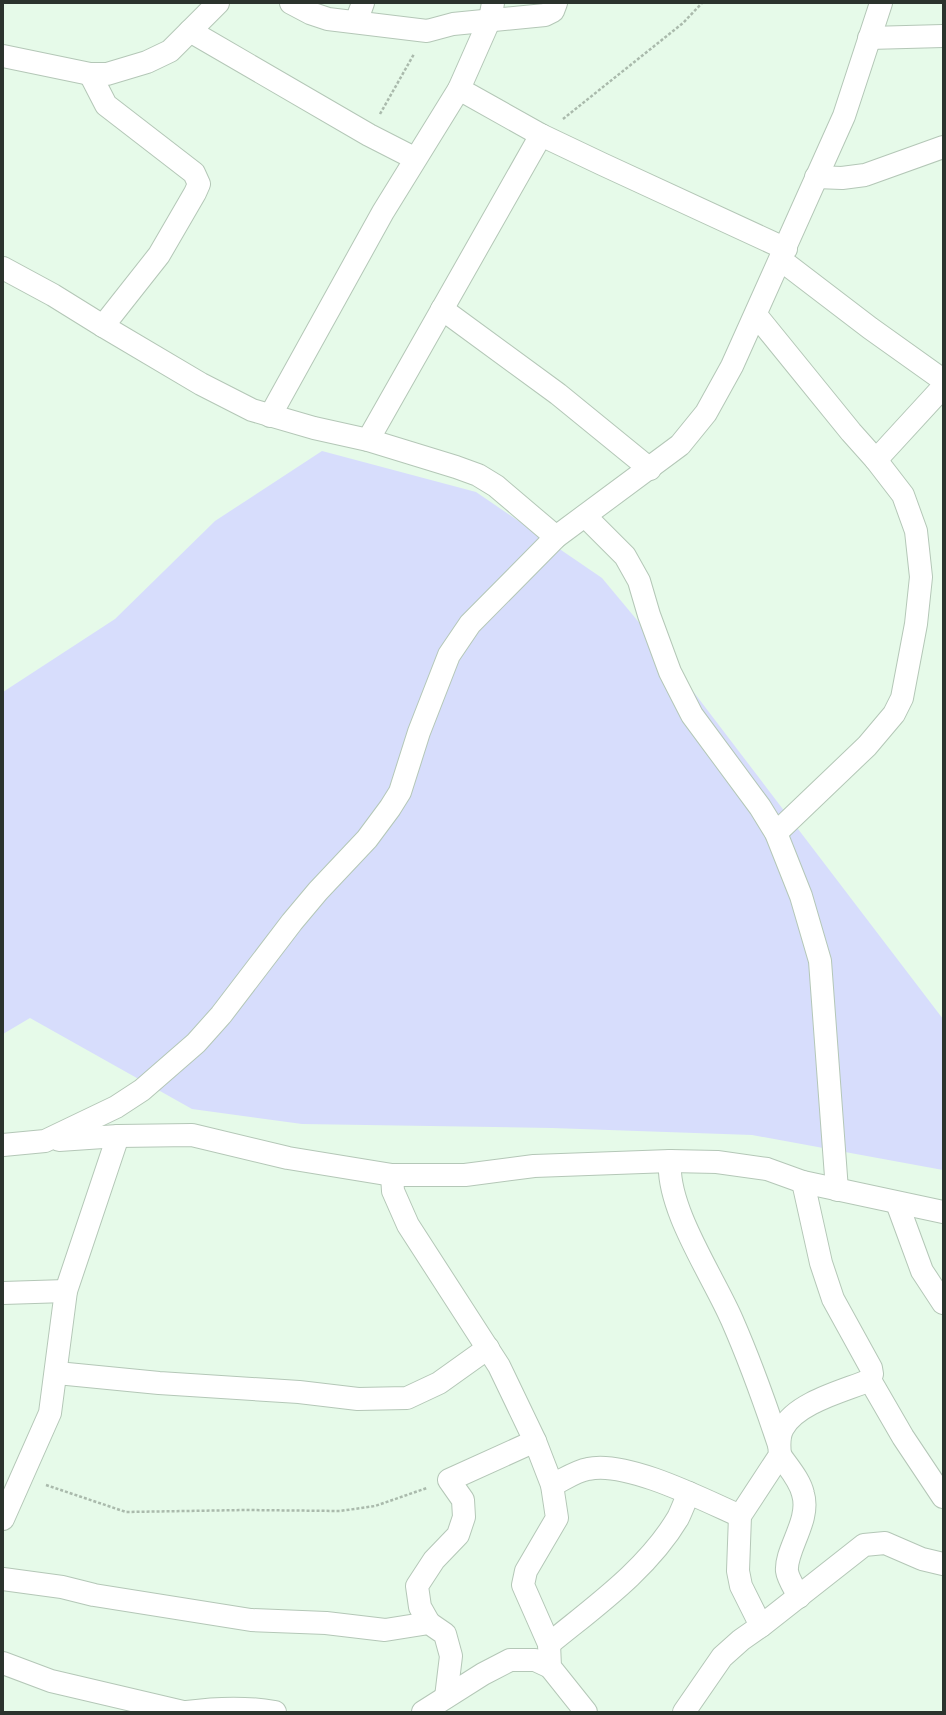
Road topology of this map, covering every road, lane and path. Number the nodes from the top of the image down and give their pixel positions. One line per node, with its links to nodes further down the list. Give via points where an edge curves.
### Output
1 (218, 3): 8 (street)
2 (291, 3): 7 (street, via 328,19)
3 (556, 3): 6 (street, via 553,11 545,15)
4 (702, 3): 16 (path, via 683,23)
5 (881, 3): 11 (street)
6 (492, 11): 9 (street); 14 (street)
7 (360, 12): 9 (street)
8 (190, 31): 13 (street, via 170,51 147,62 107,74); 15 (street)
9 (427, 31): 15 (path)
10 (943, 36): 11 (street)
11 (869, 38): 19 (street, via 844,116)
12 (3, 56): 13 (street)
13 (90, 74): 24 (street, via 106,105 194,173 199,184 159,255)
14 (459, 89): 16 (street); 18 (street)
15 (369, 134): 18 (street)
16 (541, 135): 20 (street); 22 (street)
17 (943, 147): 19 (street, via 865,175 842,178)
18 (414, 158): 27 (street)
19 (816, 177): 20 (street)
20 (784, 254): 23 (street); 25 (street, via 870,328)
21 (3, 268): 24 (street, via 53,294)
22 (442, 309): 28 (street); 30 (street, via 558,394)
23 (756, 315): 29 (street); 30 (street, via 706,413 680,446)
24 (103, 326): 27 (street, via 201,384 252,410)
25 (943, 380)
26 (943, 387): 29 (street)
27 (270, 416): 28 (street)
28 (368, 440): 32 (street, via 478,475 496,486)
29 (876, 460): 33 (street, via 903,495 916,530 921,576 916,624 902,698 894,714 867,746)
30 (650, 469): 31 (street)
31 (585, 516): 32 (street); 33 (street, via 625,556 639,581 670,672 692,716 760,807)
32 (556, 537): 35 (street, via 470,624 458,640 449,655 419,732 400,792 390,808 367,839 292,922 221,1015 196,1043 142,1090 116,1107)
33 (776, 833): 40 (street, via 801,896 820,961)
34 (118, 1136): 35 (street); 38 (street, via 192,1135 288,1158); 43 (street)
35 (45, 1141): 36 (street)
36 (3, 1145)
37 (670, 1161): 38 (street, via 534,1166 465,1175); 39 (street, via 717,1162 767,1169); 50 (street, via 672,1195 732,1319 762,1395)
38 (392, 1175): 46 (street, via 393,1191 408,1225)
39 (802, 1182): 40 (street); 48 (street, via 833,1299 871,1368)
40 (837, 1190): 41 (street)
41 (897, 1203): 42 (street); 45 (street, via 922,1270)
42 (943, 1212)
43 (66, 1291): 44 (street); 47 (street)
44 (3, 1293)
45 (943, 1303)
46 (488, 1348): 47 (street, via 439,1383 407,1398 358,1399); 49 (street)
47 (56, 1373): 51 (street, via 50,1413)
48 (870, 1380): 50 (street, via 804,1407 791,1416 782,1429); 55 (street)
49 (535, 1441): 52 (street); 53 (street)
50 (779, 1450): 56 (street); 60 (street, via 804,1495 803,1518 787,1572)
51 (23, 1476): 52 (path, via 126,1512 340,1511 375,1506); 57 (street)
52 (449, 1480): 61 (street, via 463,1500 464,1517 458,1535 434,1560 417,1586 420,1607)
53 (552, 1485): 54 (street, via 588,1469 623,1469); 63 (street, via 557,1518 526,1571 523,1585)
54 (689, 1493): 56 (street); 63 (street, via 678,1518 635,1571)
55 (943, 1497)
56 (740, 1516): 62 (street, via 738,1571 741,1586)
57 (3, 1520)
58 (943, 1564): 60 (street, via 922,1559 885,1543 864,1545)
59 (3, 1579): 61 (street, via 251,1620 326,1623 385,1630)
60 (799, 1597): 62 (street)
61 (429, 1623): 66 (street, via 445,1634 451,1656)
62 (760, 1626): 67 (street, via 722,1657)
63 (549, 1644): 65 (street)
64 (3, 1663): 68 (street, via 51,1681)
65 (550, 1667): 66 (street, via 535,1660 510,1660); 72 (street)
66 (446, 1697): 71 (street)
67 (691, 1710)
68 (183, 1712)
69 (187, 1712): 70 (street, via 256,1708)
70 (275, 1712)
71 (422, 1712)
72 (586, 1712)

